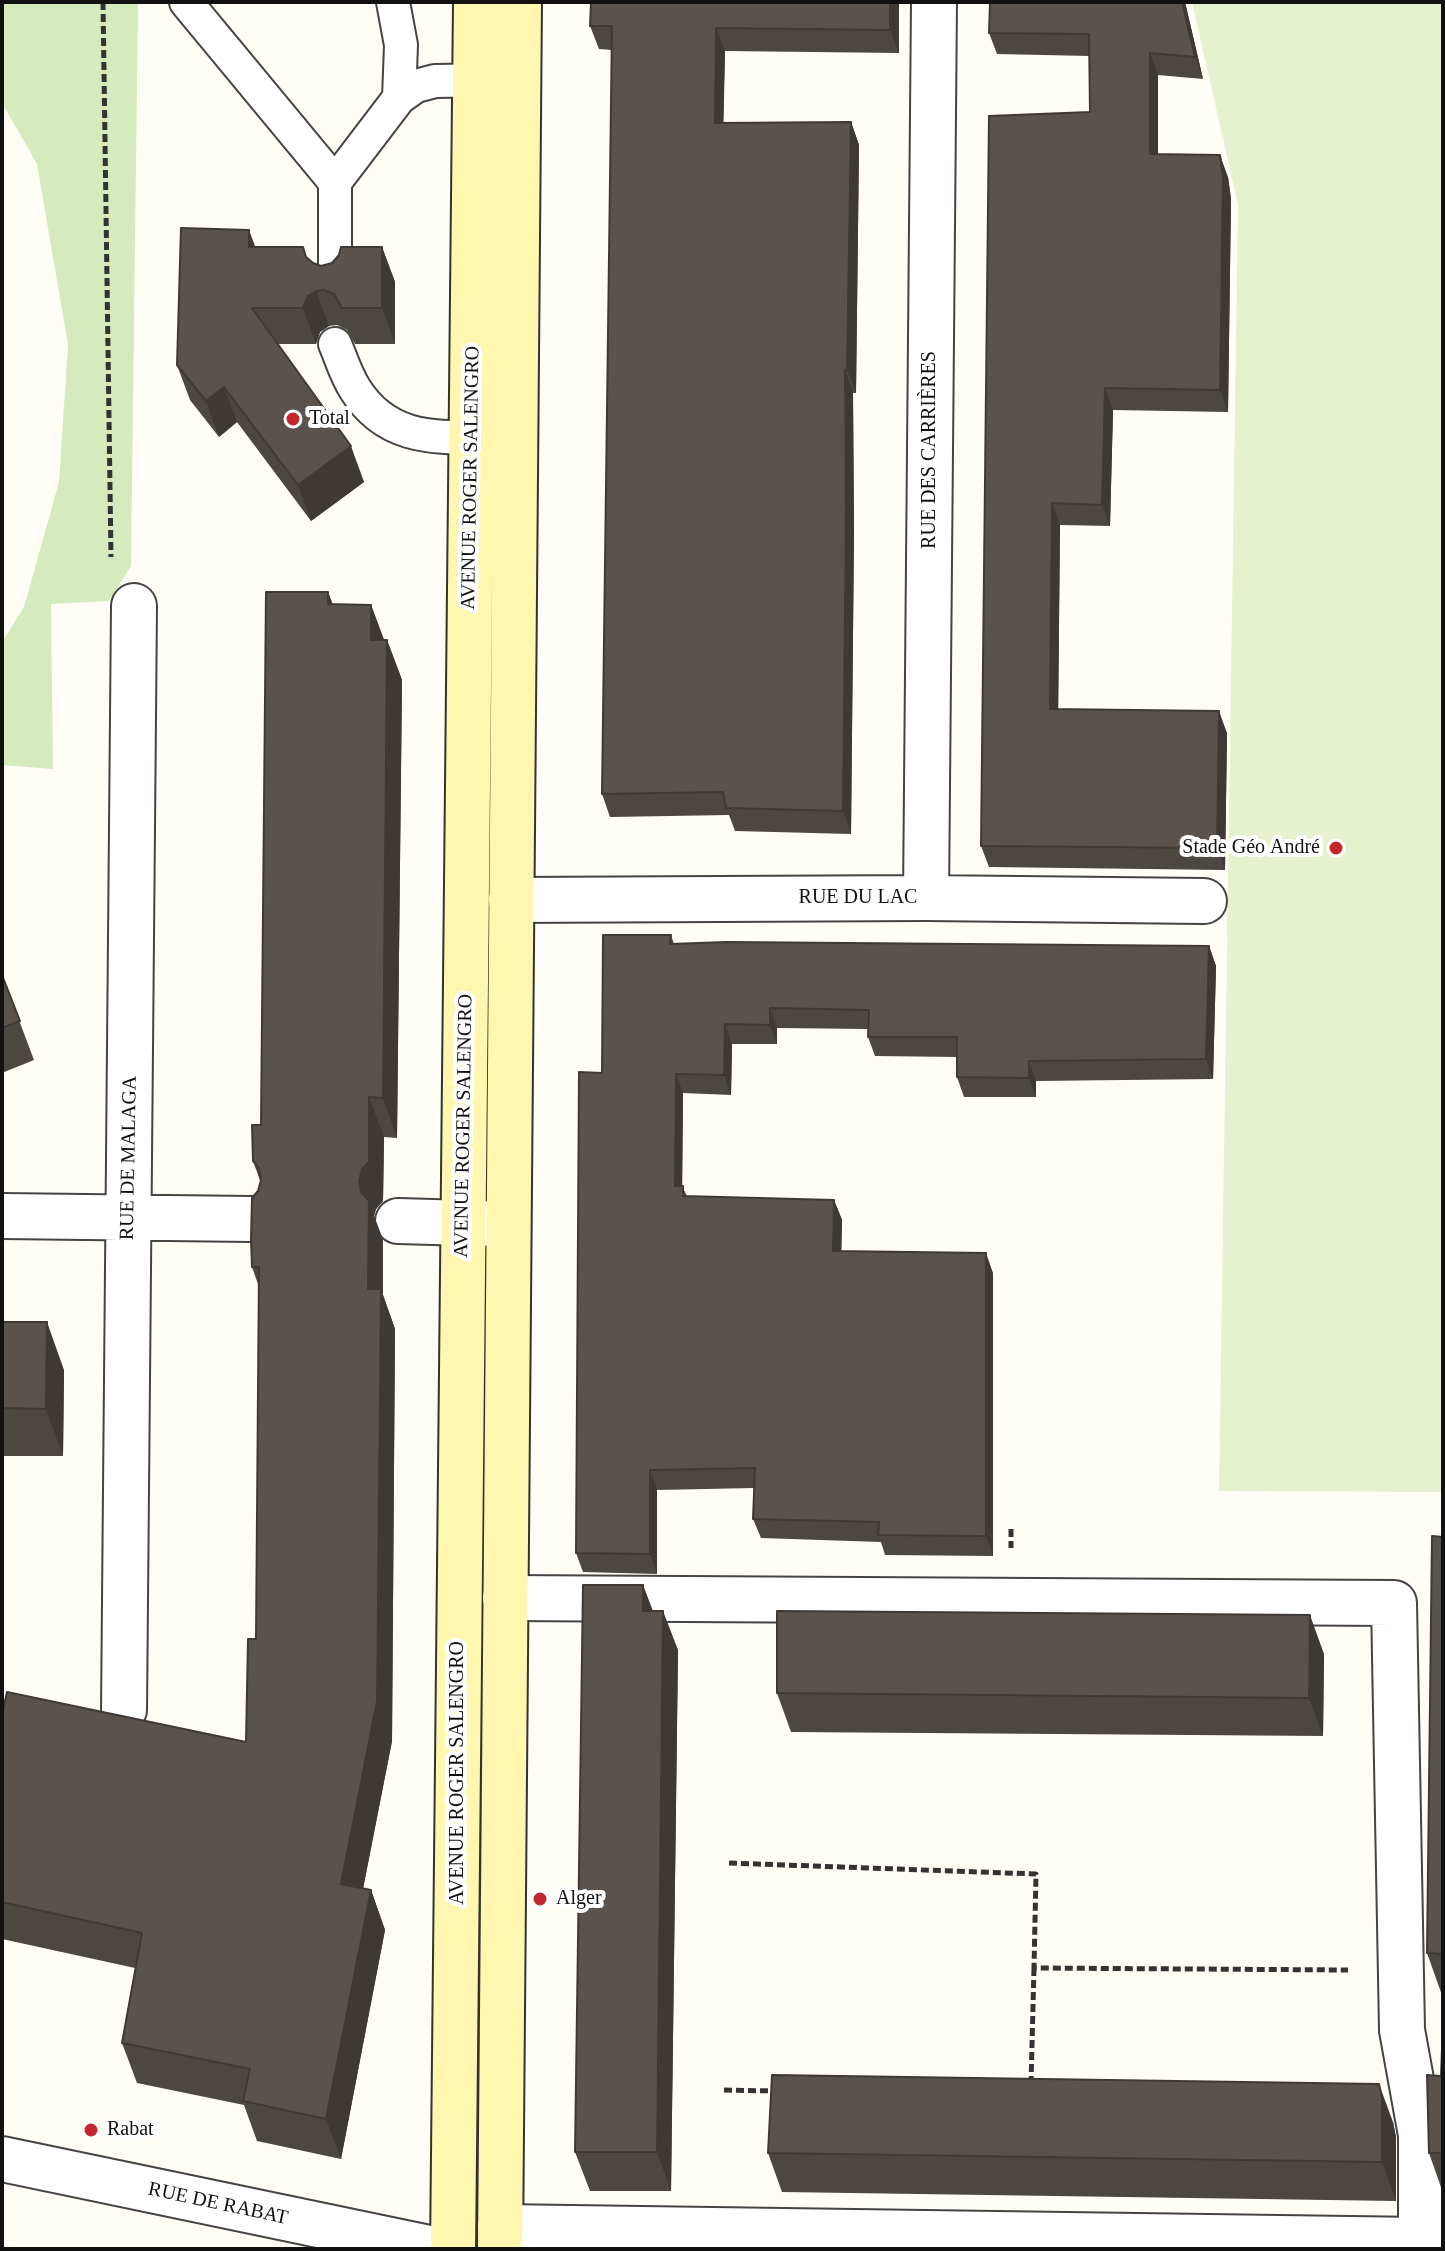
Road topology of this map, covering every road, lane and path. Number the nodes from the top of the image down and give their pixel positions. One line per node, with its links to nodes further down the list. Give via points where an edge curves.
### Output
1 (103, 2): 15 (path, via 111,560)
2 (186, 2): 10 (lane)
3 (393, 2): 9 (lane, via 401,45)
4 (476, 2): 8 (main road, AVENUE ROGER SALENGRO)
5 (519, 2): 7 (main road)
6 (934, 2): 16 (street, RUE DES CARRIÈRES)
7 (518, 79): 8 (lane); 14 (main road)
8 (475, 80): 9 (lane, via 435,81); 13 (main road, AVENUE ROGER SALENGRO)
9 (399, 98): 10 (lane)
10 (335, 182): 11 (lane)
11 (335, 282)
12 (335, 344): 13 (lane, via 355,390 394,427 434,438)
13 (471, 438): 14 (lane); 23 (main road, AVENUE ROGER SALENGRO)
14 (515, 438): 17 (main road)
15 (134, 606): 20 (street, RUE DE MALAGA)
16 (926, 898): 17 (street, RUE DU LAC); 18 (street, RUE DU LAC)
17 (511, 900): 24 (main road)
18 (1204, 901)
19 (2, 1216): 20 (street)
20 (128, 1217): 21 (street); 26 (street, RUE DE MALAGA)
21 (251, 1219)
22 (398, 1221): 23 (street)
23 (464, 1223): 24 (street); 36 (main road, AVENUE ROGER SALENGRO)
24 (509, 1224): 25 (main road)
25 (505, 1598): 29 (street, via 1394,1603); 34 (main road)
26 (124, 1710)
27 (729, 1863): 28 (path, via 1036,1874)
28 (1034, 1968): 29 (path); 32 (path)
29 (1401, 1971): 34 (street, via 1402,2030 1421,2135 1421,2240)
30 (724, 2090): 31 (path)
31 (786, 2091)
32 (1031, 2094)
33 (2, 2159): 35 (street, RUE DE RABAT)
34 (500, 2238)
35 (434, 2249)
36 (453, 2249)

